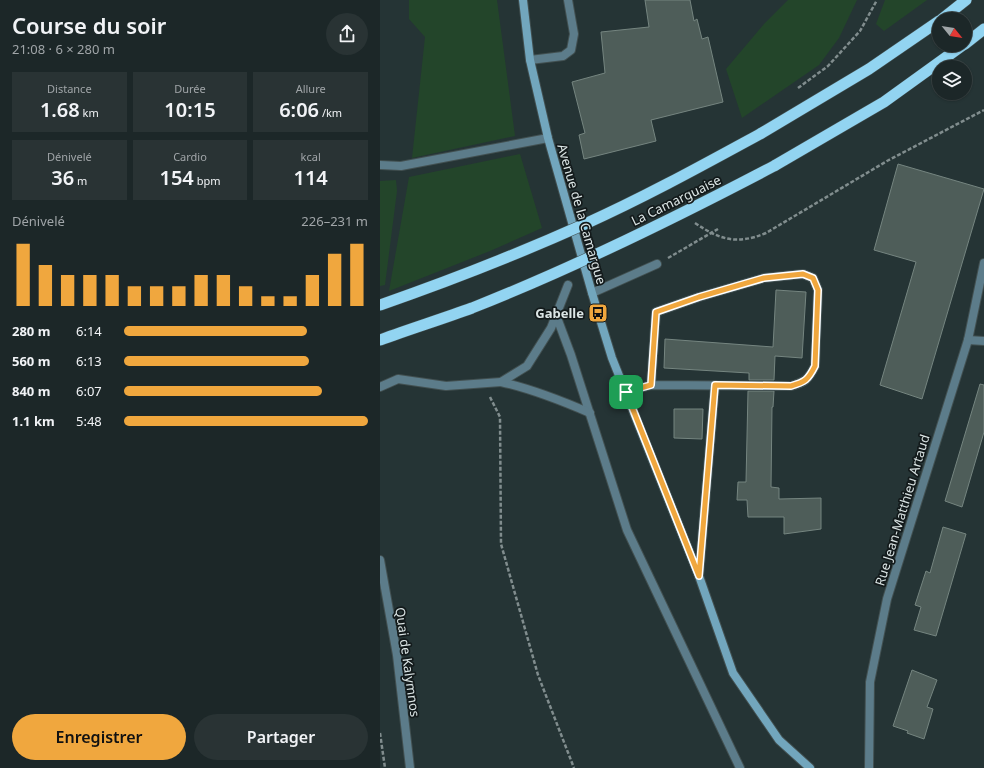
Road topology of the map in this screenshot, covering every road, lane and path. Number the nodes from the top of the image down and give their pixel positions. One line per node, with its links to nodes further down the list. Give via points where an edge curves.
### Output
1 (523, 0): 10 (main road, Avenue de la Camargue)
2 (568, 0): 10 (street, via 574,34 571,50 563,56)
3 (877, 0): 11 (path, via 860,31 828,66)
4 (966, 0): 5 (highway)
5 (951, 12)
6 (932, 26): 22 (highway, La Camarguaise, bridge, via 869,69 760,134 675,180 586,224 460,277)
7 (984, 29): 8 (highway, La Camarguaise)
8 (972, 38)
9 (953, 52): 24 (highway, La Camarguaise, bridge, via 884,102 774,166 685,213 471,308)
10 (530, 60): 13 (main road, Avenue de la Camargue)
11 (798, 88)
12 (984, 110): 17 (path, via 887,161 766,233 744,240 719,237)
13 (548, 138): 14 (street, via 401,166); 21 (main road, Avenue de la Camargue)
14 (380, 165)
15 (689, 220): 17 (path)
16 (718, 229): 17 (path)
17 (711, 233): 19 (path)
18 (984, 263): 25 (street, Rue Jean-Matthieu Artaud)
19 (657, 264): 21 (street)
20 (568, 285): 23 (street)
21 (592, 293): 32 (main road, Avenue de la Camargue, via 612,358)
22 (380, 305)
23 (556, 315): 27 (street, via 551,328 527,366); 33 (street)
24 (380, 340)
25 (968, 340): 26 (street); 42 (street, Rue Jean-Matthieu Artaud, via 887,599 870,682)
26 (984, 341)
27 (501, 382): 28 (street); 33 (street, via 549,396)
28 (484, 383): 31 (street, via 446,386 398,379); 39 (path, via 500,417 501,544 538,675)
29 (651, 385): 30 (street); 30 (street, via 656,312 764,278 803,274 813,278 818,290 815,366 810,377 791,386); 32 (street)
30 (715, 385): 35 (street)
31 (380, 387)
32 (626, 392): 35 (main road, Avenue de la Camargue)
33 (590, 413): 40 (street, via 627,530)
34 (380, 560): 38 (street, Quai de Kalymnos, via 397,655)
35 (699, 576): 41 (main road, Avenue de la Camargue, via 733,673 779,740)
36 (380, 733): 37 (path)
37 (385, 768)
38 (410, 768)
39 (574, 768)
40 (740, 768)
41 (810, 768)
42 (869, 768)

